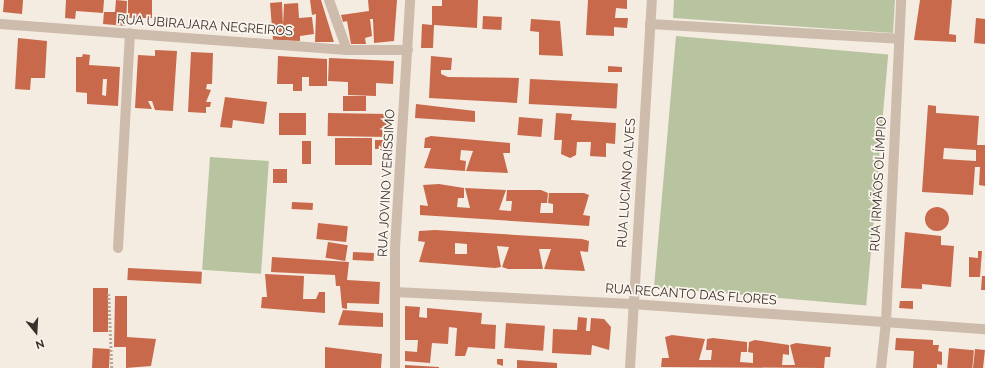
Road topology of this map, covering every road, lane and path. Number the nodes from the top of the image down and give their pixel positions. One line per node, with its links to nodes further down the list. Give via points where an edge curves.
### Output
1 (329, 0): 9 (street)
2 (410, 0): 10 (street, RUA JOVINO VERÍSSIMO)
3 (652, 0): 6 (street, RUA LUCIANO ALVES)
4 (901, 0): 8 (street, RUA IRMÃOS OLÍMPIO)
5 (0, 24): 7 (street, RUA UBIRAJARA NEGREIROS)
6 (650, 24): 8 (street); 14 (street, RUA LUCIANO ALVES)
7 (130, 33): 9 (street, RUA UBIRAJARA NEGREIROS); 11 (street)
8 (899, 39): 15 (street, RUA IRMÃOS OLÍMPIO)
9 (347, 50): 10 (street, RUA UBIRAJARA NEGREIROS)
10 (408, 50): 12 (street, RUA JOVINO VERÍSSIMO)
11 (118, 248)
12 (395, 292): 14 (street, RUA RECANTO DAS FLORES); 18 (street, RUA JOVINO VERÍSSIMO)
13 (109, 294): 17 (path)
14 (632, 304): 15 (street, RUA RECANTO DAS FLORES); 19 (street, RUA LUCIANO ALVES)
15 (886, 322): 16 (street, RUA RECANTO DAS FLORES); 20 (street, RUA IRMÃOS OLÍMPIO)
16 (985, 329)
17 (112, 368)
18 (395, 368)
19 (630, 368)
20 (880, 368)

